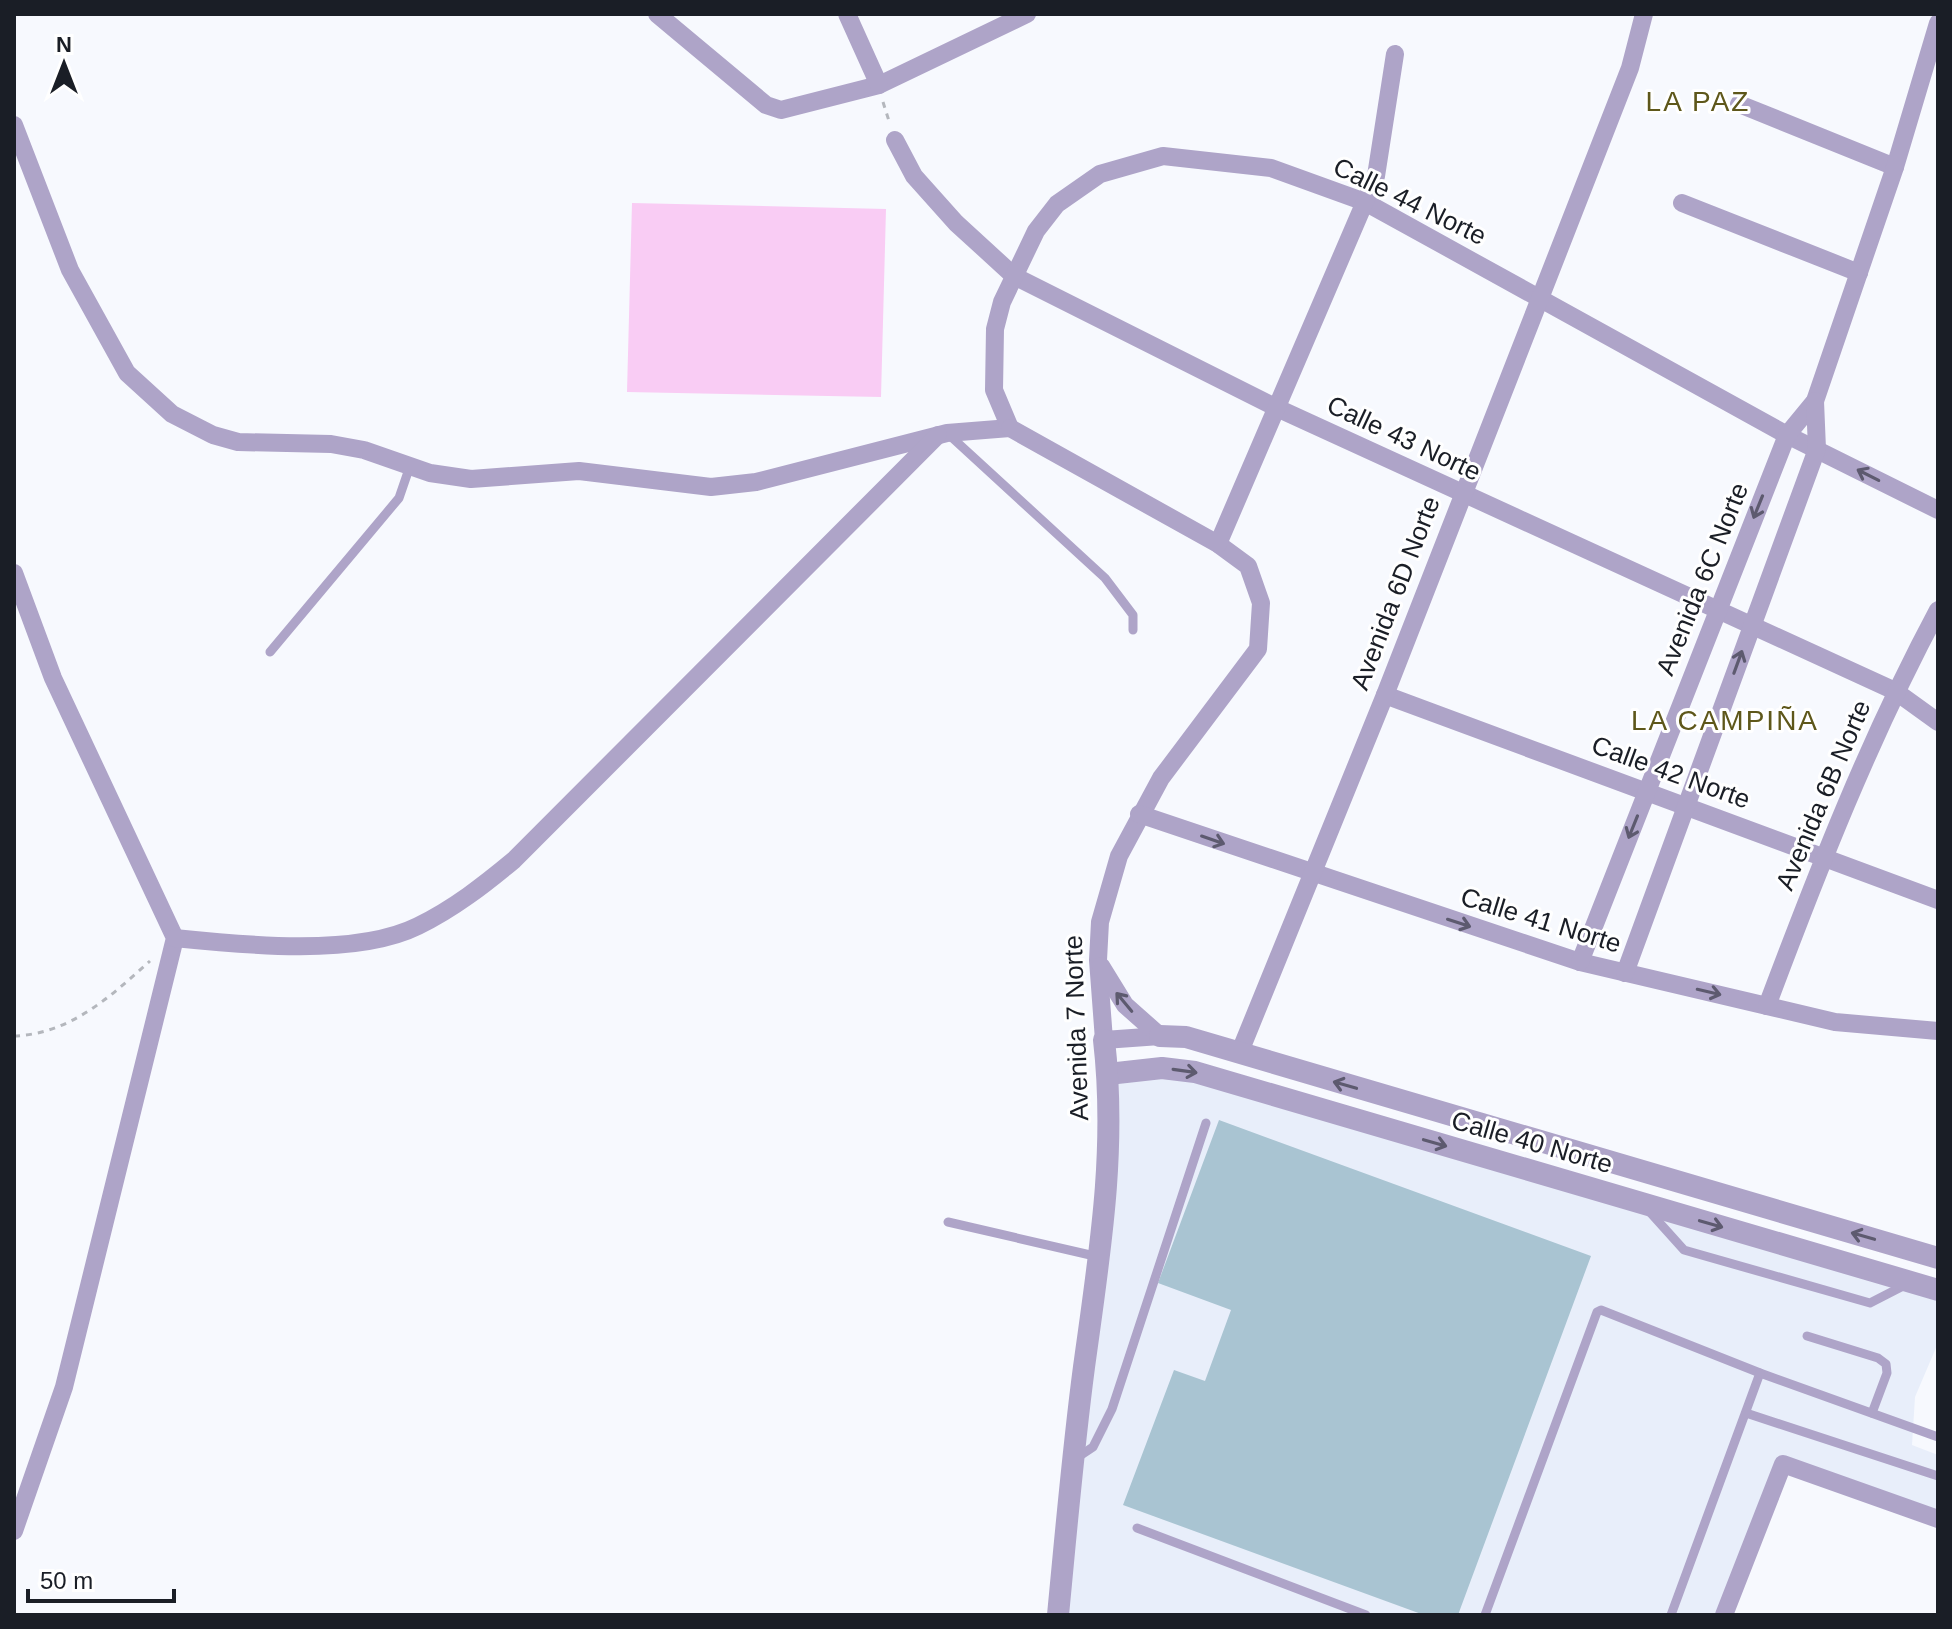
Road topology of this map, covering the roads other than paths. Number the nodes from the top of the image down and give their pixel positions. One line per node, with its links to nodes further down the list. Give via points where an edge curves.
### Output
1 (657, 14): 7 (street, via 766,105 781,110)
2 (847, 14): 7 (street)
3 (1027, 14): 7 (street)
4 (1644, 14): 16 (street, Avenida 6D Norte, via 1630,68)
5 (1938, 23): 11 (street, Avenida 6C Norte)
6 (1395, 54): 12 (street, via 1381,155)
7 (879, 85)
8 (1739, 104): 11 (street)
9 (14, 125): 23 (street, via 70,270 127,373 172,414 238,442 331,444)
10 (895, 140): 15 (street, Calle 43 Norte, via 924,188)
11 (1895, 167): 14 (street, Avenida 6C Norte)
12 (1365, 202): 15 (street, Calle 44 Norte, via 1271,168 1163,156 1100,174 1057,204 1036,231); 16 (street, Calle 44 Norte); 18 (street)
13 (1682, 203): 14 (street)
14 (1859, 273): 17 (street, Avenida 6C Norte)
15 (1014, 276): 18 (street, Calle 43 Norte); 19 (street, Calle 44 Norte, via 995,329 994,390)
16 (1539, 295): 21 (street, Calle 44 Norte); 24 (street, Avenida 6D Norte)
17 (1815, 401): 21 (street, Avenida 6C Norte); 22 (street, Avenida 6C Norte)
18 (1277, 408): 24 (street, Calle 43 Norte); 26 (street)
19 (1010, 428): 20 (street); 26 (street, Avenida 7 Norte)
20 (942, 434): 23 (street, via 756,482 711,487 579,471 471,479); 31 (lane, via 1105,578 1133,615); 42 (street, via 514,860 474,893 416,927 378,940 344,945)
21 (1787, 435): 22 (street, Calle 44 Norte); 28 (street, Avenida 6C Norte, one-way to 28)
22 (1817, 449): 25 (street, Calle 44 Norte, one-way to 22); 30 (street, Avenida 6C Norte)
23 (410, 466): 32 (lane, via 392,507)
24 (1462, 493): 28 (street, Calle 43 Norte); 34 (street, Avenida 6D Norte)
25 (1938, 510)
26 (1218, 544): 38 (street, Avenida 7 Norte, via 1248,566 1261,603 1258,649)
27 (14, 573): 42 (street, via 53,678)
28 (1717, 609): 30 (street, Calle 43 Norte); 36 (street, Avenida 6C Norte)
29 (1938, 610): 33 (street, Avenida 6B Norte)
30 (1752, 624): 33 (street, Calle 43 Norte); 37 (street, Avenida 6C Norte, one-way to 30)
31 (1133, 630)
32 (270, 652)
33 (1895, 691): 35 (street, Calle 43 Norte); 39 (street, Avenida 6B Norte)
34 (1385, 695): 36 (street, Calle 42 Norte); 40 (street, Avenida 6D Norte)
35 (1938, 722)
36 (1647, 790): 37 (street, Calle 42 Norte); 44 (street, Avenida 6C Norte, one-way to 44)
37 (1686, 806): 39 (street, Calle 42 Norte); 45 (street, Avenida 6C Norte)
38 (1139, 814): 40 (street, Calle 41 Norte, one-way to 40); 43 (street, Avenida 7 Norte, via 1108,891)
39 (1823, 856): 41 (street, Calle 42 Norte); 46 (street, Avenida 6B Norte)
40 (1313, 875): 44 (street, Calle 41 Norte, one-way to 44); 50 (street, Avenida 6D Norte)
41 (1938, 900)
42 (175, 938): 68 (street, via 64,1387)
43 (1098, 960): 48 (street, one-way to 43, via 1125,1005); 49 (street, Avenida 7 Norte)
44 (1580, 962): 45 (street, Calle 41 Norte)
45 (1625, 973): 46 (street, Calle 41 Norte, one-way to 46)
46 (1767, 1006): 47 (street, Calle 41 Norte, via 1835,1022)
47 (1938, 1031)
48 (1160, 1036): 49 (street, Calle 40 Norte); 50 (street, Calle 40 Norte, via 1186,1037)
49 (1104, 1040): 51 (street, Avenida 7 Norte)
50 (1239, 1054): 56 (street, Calle 40 Norte, one-way to 50)
51 (1108, 1074): 53 (street, Calle 40 Norte, one-way to 53, via 1162,1068 1195,1072); 55 (street, Avenida 7 Norte, via 1107,1203)
52 (1206, 1123): 64 (lane, via 1112,1409 1093,1447)
53 (1643, 1204): 57 (street, Calle 40 Norte, one-way to 57); 57 (lane, via 1684,1250 1870,1303)
54 (948, 1222): 55 (lane)
55 (1099, 1257): 64 (street, Avenida 7 Norte)
56 (1938, 1258)
57 (1909, 1283): 58 (street, Calle 40 Norte)
58 (1938, 1290)
59 (1807, 1336): 62 (lane, via 1886,1364)
60 (1760, 1373): 61 (lane); 62 (lane); 69 (lane, via 1606,1310 1597,1312)
61 (1746, 1413): 65 (lane); 72 (lane)
62 (1872, 1413): 63 (lane)
63 (1938, 1437)
64 (1072, 1460): 70 (street, Avenida 7 Norte)
65 (1938, 1476)
66 (1938, 1519): 73 (street, via 1783,1464)
67 (1137, 1528): 71 (lane)
68 (14, 1531)
69 (1488, 1614)
70 (1058, 1615)
71 (1366, 1615)
72 (1671, 1615)
73 (1724, 1615)

